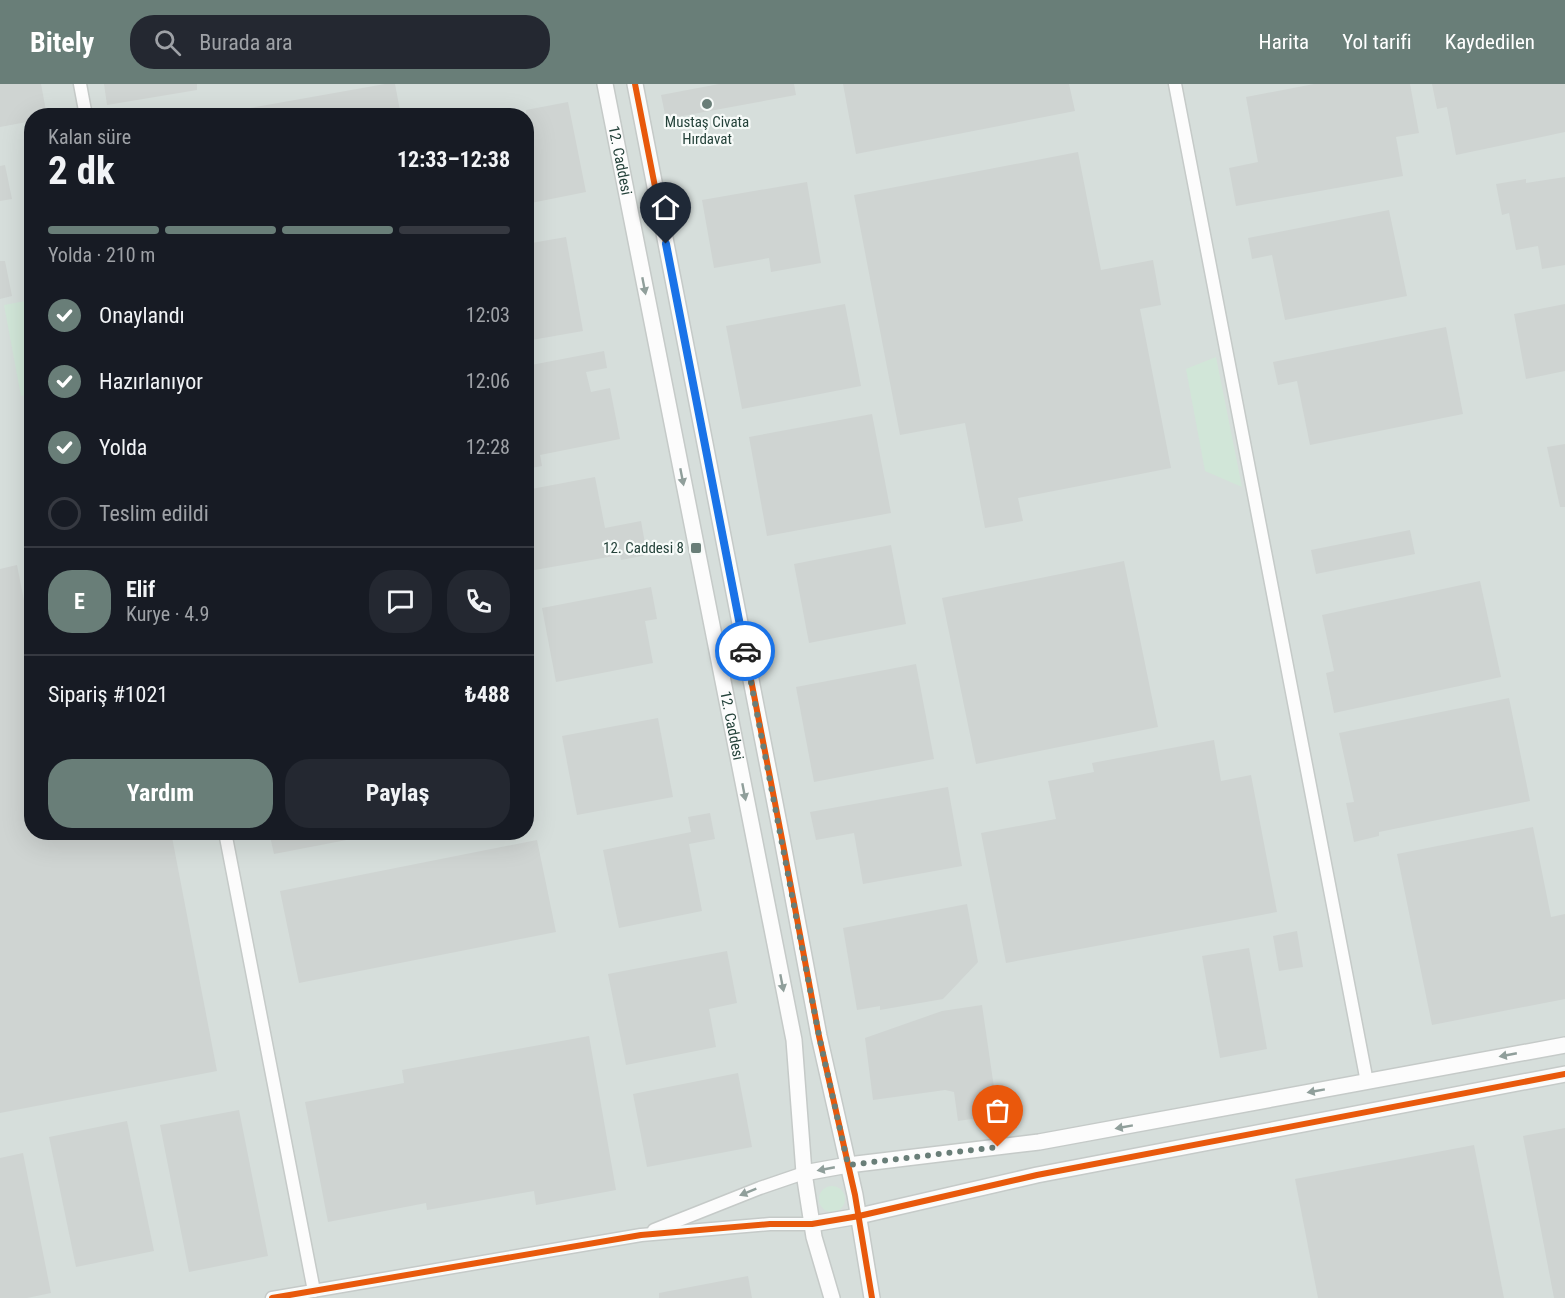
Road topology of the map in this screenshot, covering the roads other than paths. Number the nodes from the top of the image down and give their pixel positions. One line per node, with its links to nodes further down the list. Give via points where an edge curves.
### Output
1 (80, 84): 5 (street)
2 (605, 84): 12 (street, 12. Caddesi, one-way to 12, via 794,1040)
3 (635, 84): 11 (street, 12. Caddesi, via 819,1036)
4 (1175, 84): 9 (street)
5 (84, 108)
6 (227, 840): 16 (street)
7 (1565, 1045): 9 (street, one-way to 9)
8 (1565, 1074): 10 (street)
9 (1367, 1082): 10 (street); 11 (street, one-way to 11, via 1039,1142)
10 (1373, 1110): 13 (street, via 1037,1175)
11 (848, 1165): 12 (street, one-way to 12); 13 (street, 12. Caddesi)
12 (804, 1173): 14 (street, 12. Caddesi); 15 (street, one-way to 15)
13 (859, 1216): 14 (street); 19 (street, 12. Caddesi)
14 (812, 1224): 15 (street); 18 (street, 12. Caddesi)
15 (642, 1235): 16 (street)
16 (314, 1291): 17 (street)
17 (272, 1298)
18 (832, 1298)
19 (872, 1298)

